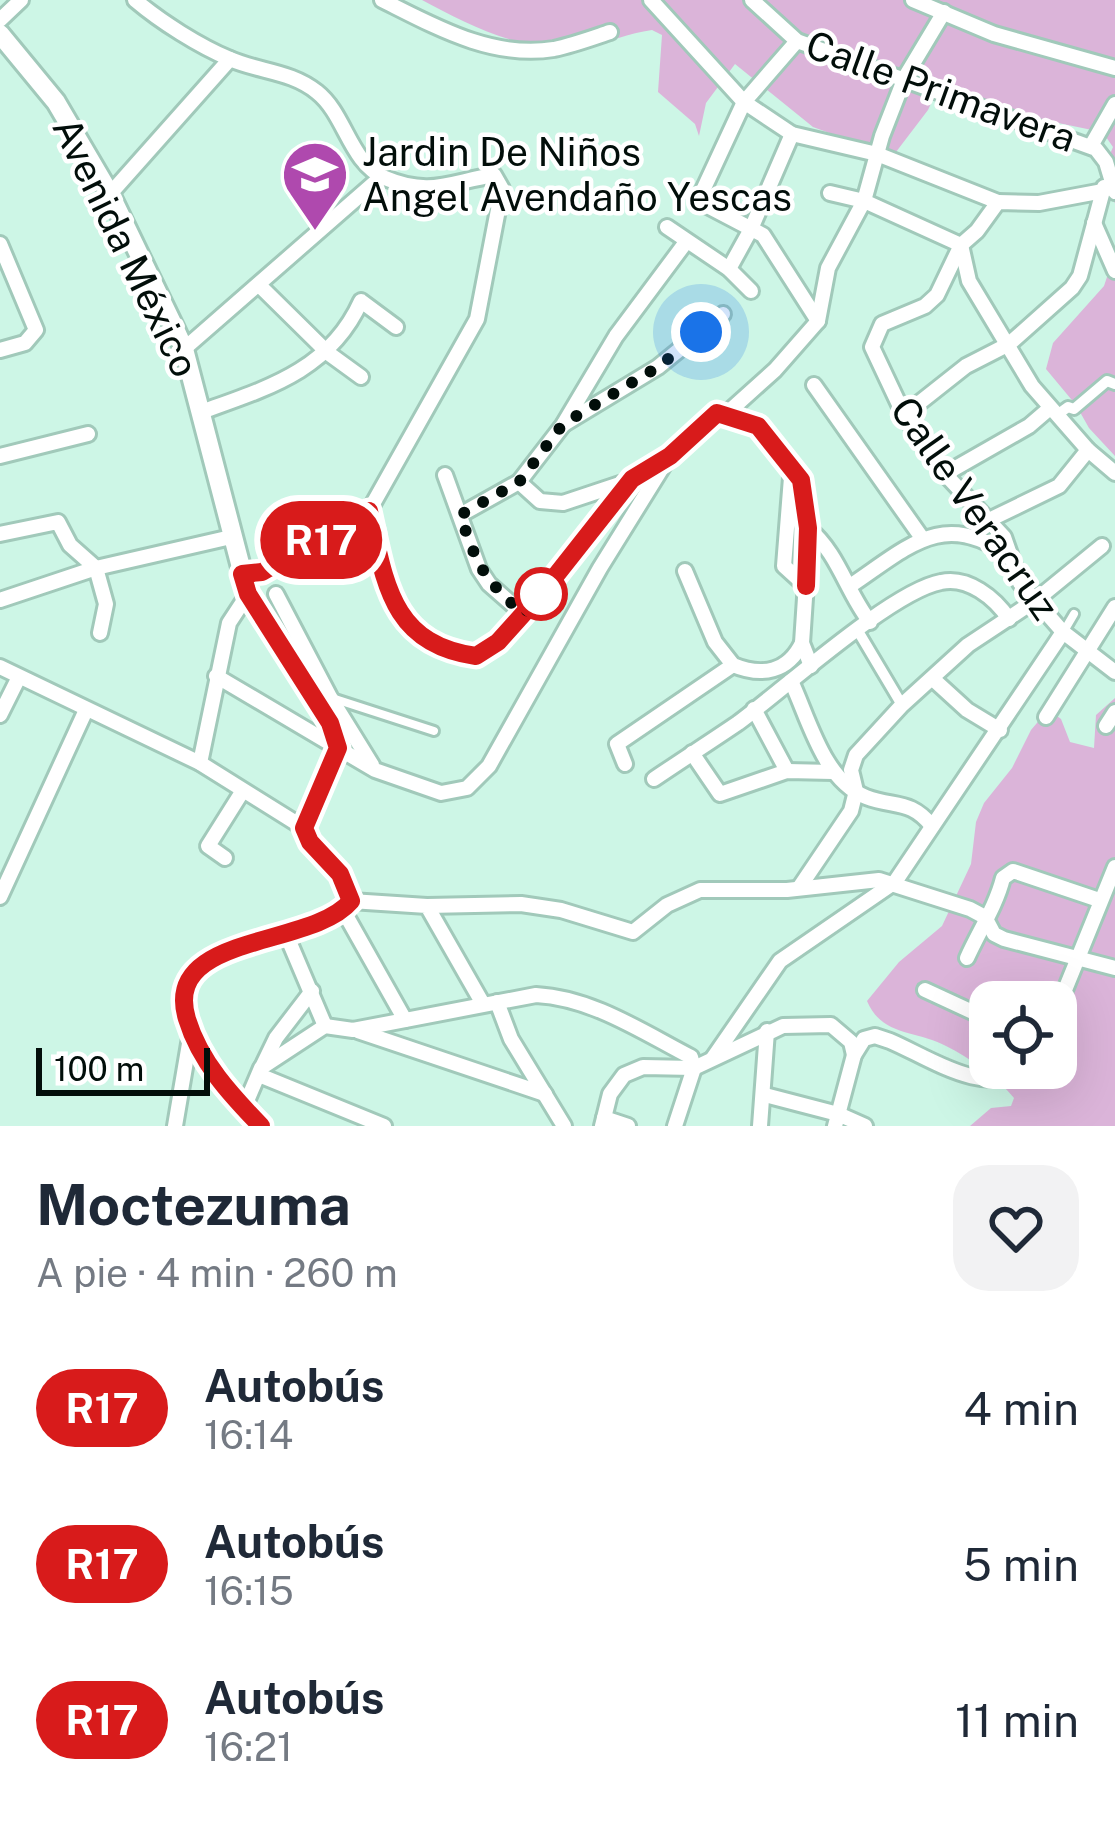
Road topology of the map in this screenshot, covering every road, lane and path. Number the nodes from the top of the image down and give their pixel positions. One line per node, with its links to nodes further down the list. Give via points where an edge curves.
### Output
1 (21, 0): 8 (street)
2 (135, 0): 12 (street)
3 (382, 0): 9 (street, via 454,36 512,51 554,49)
4 (651, 0): 15 (street)
5 (752, 0): 11 (street, Calle Primavera)
6 (914, 0): 7 (street)
7 (944, 12): 13 (street); 14 (street)
8 (0, 20)
9 (610, 32)
10 (0, 34): 23 (street, Avenida México, via 56,102)
11 (796, 41): 14 (street, Calle Primavera); 15 (street)
12 (230, 59): 20 (street, via 315,90); 23 (street)
13 (1115, 68)
14 (905, 77): 18 (street, Calle Primavera); 19 (street)
15 (744, 102): 17 (street); 28 (street, via 698,201)
16 (1115, 104): 18 (street)
17 (792, 134): 19 (street); 28 (street)
18 (1091, 146): 21 (street, Calle Primavera, via 1110,171)
19 (877, 154): 24 (street); 25 (street)
20 (381, 176): 34 (street); 61 (street, via 430,190 494,176 502,189 477,319)
21 (1109, 191): 25 (street); 26 (street)
22 (830, 193): 24 (street)
23 (110, 194): 41 (street, Avenida México)
24 (864, 201): 31 (street); 37 (street, via 828,268)
25 (998, 202): 31 (street)
26 (1094, 223): 33 (street); 39 (street, via 1072,288)
27 (667, 227): 29 (street)
28 (752, 229): 32 (street); 37 (street, via 774,248)
29 (686, 242): 32 (street); 50 (street)
30 (0, 244): 40 (street, via 36,323 26,343)
31 (961, 245): 39 (street, via 968,281); 49 (street, Calle Veracruz, via 937,295 881,324 872,347)
32 (729, 269): 35 (street)
33 (1115, 271)
34 (259, 285): 41 (street); 42 (street)
35 (751, 291)
36 (723, 314): 50 (street, via 658,367)
37 (818, 320): 48 (street)
38 (396, 327): 42 (street, via 361,301)
39 (1009, 344): 46 (street); 49 (street)
40 (0, 350)
41 (184, 350): 47 (street, Avenida México)
42 (328, 353): 43 (street); 47 (street, via 264,390)
43 (361, 377)
44 (1115, 384): 46 (street, via 1107,381 1074,409)
45 (814, 385): 67 (street)
46 (1054, 411): 52 (street); 57 (street)
47 (201, 412): 66 (street, Avenida México)
48 (724, 415): 54 (street); 55 (street, via 752,422)
49 (904, 415): 57 (street, Calle Veracruz)
50 (563, 424): 60 (street)
51 (88, 434): 53 (street)
52 (1088, 450): 56 (street); 63 (street, via 1059,485)
53 (0, 455)
54 (670, 456): 59 (street); 111 (street, via 489,766 467,788 441,793)
55 (792, 465): 64 (street); 73 (street, via 784,566)
56 (1115, 473)
57 (945, 474): 63 (street, Calle Veracruz)
58 (445, 475): 62 (street)
59 (632, 479): 60 (street, via 563,503 540,501); 81 (street)
60 (519, 482): 62 (street)
61 (369, 511): 72 (street); 81 (street, via 388,593 418,630 476,656)
62 (460, 515): 81 (street, via 479,569)
63 (989, 520): 69 (street, Calle Veracruz)
64 (808, 528): 73 (street); 74 (street)
65 (0, 534): 70 (street, via 54,521)
66 (231, 537): 70 (street); 72 (street, Avenida México)
67 (922, 538): 69 (street, via 973,534); 74 (street)
68 (1102, 546): 78 (street)
69 (1010, 557): 78 (street, Calle Veracruz)
70 (96, 568): 77 (street); 86 (street, via 106,604)
71 (685, 571): 89 (street)
72 (252, 573): 75 (street, Avenida México); 76 (street)
73 (806, 586): 87 (street)
74 (850, 586): 84 (street)
75 (248, 594): 80 (street, Avenida México); 94 (street, via 230,623)
76 (276, 594): 80 (street); 97 (street)
77 (0, 600)
78 (1036, 600): 83 (street); 85 (street, Calle Veracruz)
79 (1115, 607): 88 (street)
80 (261, 614): 107 (street, Avenida México)
81 (524, 614)
82 (1074, 614): 85 (lane)
83 (1009, 619): 84 (street, via 998,602 956,580 937,582); 95 (street)
84 (864, 627): 91 (street); 98 (street)
85 (1063, 632): 88 (street, Calle Veracruz); 105 (street)
86 (100, 633)
87 (802, 643): 89 (street, via 786,665 765,672); 91 (street)
88 (1085, 650): 92 (street, Calle Veracruz); 103 (street)
89 (733, 665): 110 (street, via 617,744)
90 (0, 667): 93 (street)
91 (811, 667): 96 (street)
92 (1115, 672)
93 (19, 676): 100 (street); 102 (street)
94 (216, 676): 107 (street); 109 (street)
95 (933, 679): 98 (street); 105 (street)
96 (791, 681): 99 (street); 113 (street)
97 (330, 697): 106 (lane); 111 (street)
98 (902, 705): 115 (street, via 856,755)
99 (754, 709): 108 (street); 112 (street)
100 (86, 710): 109 (street); 123 (street)
101 (1115, 712): 104 (street)
102 (0, 715)
103 (1046, 717)
104 (1106, 726)
105 (1000, 730): 117 (street)
106 (434, 731)
107 (338, 748): 111 (street); 118 (street)
108 (692, 753): 112 (street, via 720,794); 114 (street)
109 (200, 764): 116 (street)
110 (625, 764)
111 (375, 770)
112 (787, 772): 113 (street)
113 (833, 772): 115 (street)
114 (654, 779)
115 (856, 791): 117 (street, via 918,809); 122 (street)
116 (242, 793): 118 (street); 119 (street, via 208,846)
117 (932, 826): 121 (street)
118 (304, 828): 125 (street, via 340,874)
119 (225, 857)
120 (1115, 867): 124 (street)
121 (896, 882): 122 (street); 127 (street); 143 (street, via 780,961)
122 (799, 888): 126 (street, via 700,890 633,932 521,904)
123 (0, 896)
124 (1100, 900): 127 (street, via 1013,871); 130 (street)
125 (347, 906): 126 (street); 128 (street); 137 (street)
126 (427, 906): 135 (street)
127 (985, 916): 129 (street); 130 (street, via 1004,939)
128 (286, 934): 134 (street); 141 (street, via 204,962 187,982)
129 (968, 958)
130 (1077, 958): 131 (street); 132 (street)
131 (1115, 968)
132 (1068, 981)
133 (925, 990): 136 (street)
134 (312, 992): 138 (street); 145 (street)
135 (490, 1003): 137 (street); 144 (street, via 566,997 691,1057); 147 (street)
136 (969, 1010)
137 (405, 1020): 139 (street)
138 (326, 1027): 139 (street); 145 (street)
139 (353, 1030): 147 (street)
140 (767, 1031): 142 (street, via 831,1024); 143 (street); 148 (street)
141 (191, 1032): 149 (street); 153 (street)
142 (854, 1055): 146 (street, via 875,1036); 150 (street)
143 (713, 1058): 144 (street)
144 (694, 1068): 152 (street, via 643,1067 624,1075); 158 (street)
145 (260, 1071): 149 (street); 151 (street)
146 (969, 1076)
147 (545, 1094): 156 (street)
148 (764, 1095): 150 (street); 159 (street)
149 (244, 1108): 154 (street)
150 (836, 1120): 160 (street)
151 (353, 1121): 155 (street)
152 (603, 1122): 157 (street)
153 (175, 1126)
154 (261, 1126)
155 (384, 1126)
156 (564, 1126)
157 (628, 1126)
158 (675, 1126)
159 (760, 1126)
160 (866, 1126)

